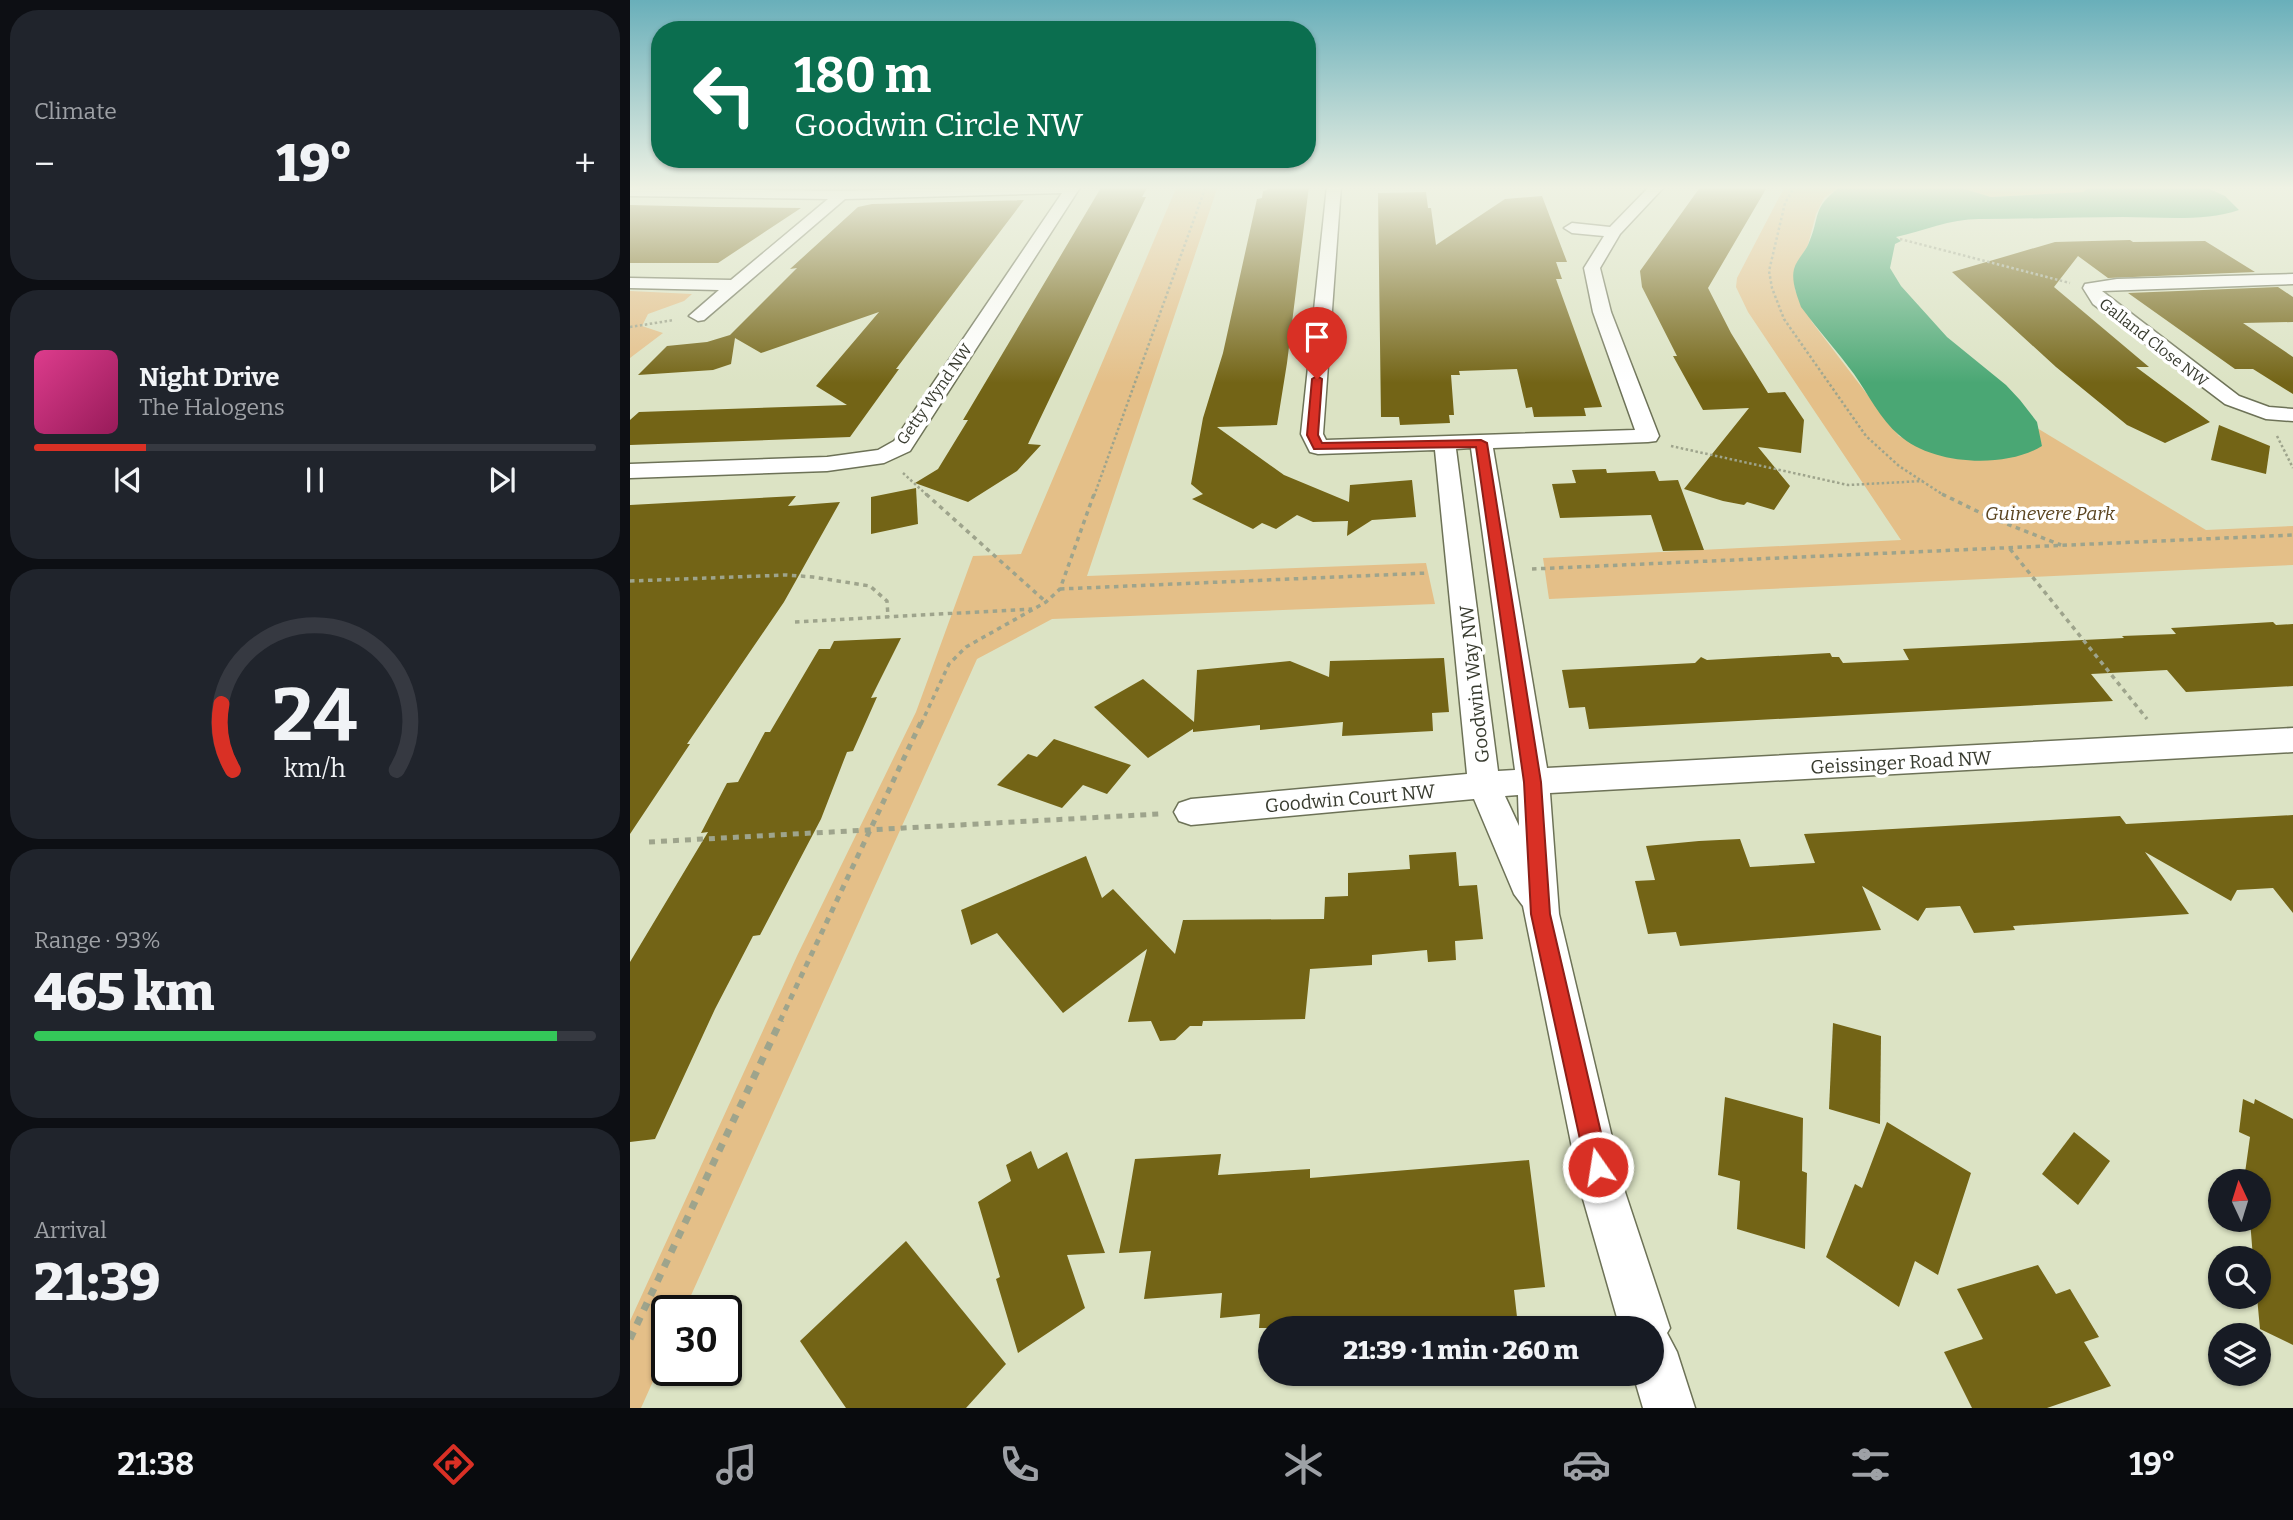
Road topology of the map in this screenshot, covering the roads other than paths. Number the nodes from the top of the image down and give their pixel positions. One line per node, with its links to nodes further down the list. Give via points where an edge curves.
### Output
1 (774, 252): 7 (street)
2 (1030, 252): 12 (street, Getty Wynd NW, via 902,446 884,456 827,464)
3 (1328, 252): 11 (street, via 1312,435 1318,447)
4 (1602, 252): 10 (street, via 1592,268 1602,312 1648,436)
5 (2293, 279): 9 (street, Galland Close NW, via 2091,288 2099,300 2220,393 2253,410)
6 (630, 283): 7 (street)
7 (735, 285): 8 (street)
8 (698, 316)
9 (2293, 415)
10 (1481, 443): 11 (street); 14 (street, Goodwin Way NW)
11 (1445, 444): 14 (street, Goodwin Way NW)
12 (630, 471)
13 (2293, 740): 14 (street, Geissinger Road NW)
14 (1508, 784): 15 (street, Goodwin Court NW); 16 (street, Goodwin Way NW); 16 (street, Goodwin Way NW)
15 (1191, 812)
16 (1541, 914): 17 (street, Goodwin Way NW, via 1603,1192)
17 (1641, 1316)
18 (1662, 1386): 19 (street)
19 (1669, 1408)

